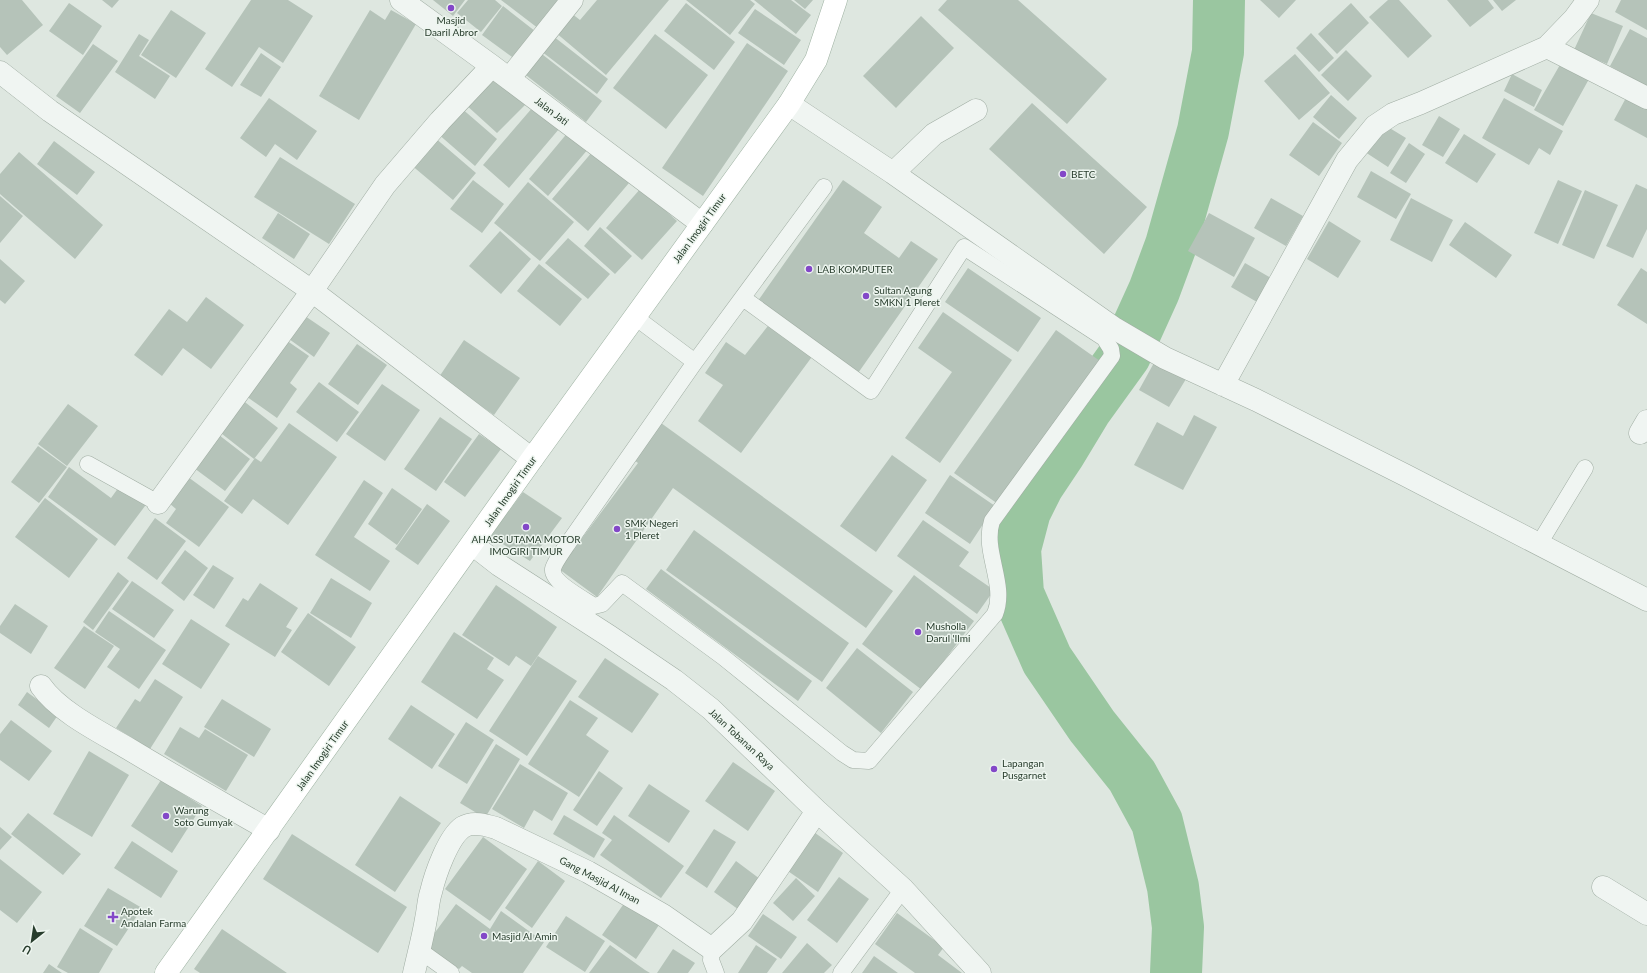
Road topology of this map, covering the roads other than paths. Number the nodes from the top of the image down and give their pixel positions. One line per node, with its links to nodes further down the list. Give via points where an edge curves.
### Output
1 (401, 0): 6 (street, Jalan Jati)
2 (572, 0): 8 (street)
3 (836, 0): 10 (main road, Jalan Imogiri Timur, via 816,60)
4 (1588, 0): 5 (street)
5 (1547, 47): 9 (street); 19 (street, via 1393,114 1375,126 1347,160)
6 (492, 66): 8 (street, Jalan Jati); 15 (street, via 385,185)
7 (0, 72): 15 (street, via 50,111)
8 (509, 79): 14 (street, Jalan Jati)
9 (1647, 98)
10 (789, 104): 12 (street); 14 (main road, Jalan Imogiri Timur)
11 (976, 110): 12 (street, via 934,134)
12 (892, 173): 19 (street, via 1114,328 1165,358)
13 (824, 187): 16 (lane)
14 (702, 224): 17 (main road, Jalan Imogiri Timur)
15 (312, 291): 20 (street); 23 (street)
16 (743, 298): 18 (lane); 18 (lane, via 871,391 964,247 1104,338 1111,349 1112,356 992,521 989,532 999,598 995,614 869,761 853,760 842,753 723,656 622,583 602,604 594,606 554,577 553,569 569,542)
17 (635, 317): 18 (lane); 20 (main road, Jalan Imogiri Timur)
18 (695, 362)
19 (1223, 385): 25 (street, via 1405,474)
20 (532, 459): 24 (main road, Jalan Imogiri Timur)
21 (88, 464): 23 (lane)
22 (1585, 468): 25 (lane)
23 (158, 503)
24 (472, 544): 28 (street, Jalan Tobanan Raya, via 499,565 674,680 711,709); 29 (main road, Jalan Imogiri Timur)
25 (1539, 544): 26 (street)
26 (1647, 600)
27 (41, 686): 29 (street, via 58,704 90,726)
28 (817, 811): 31 (street, Jalan Tobanan Raya); 33 (street, via 742,921)
29 (269, 830): 36 (main road, Jalan Imogiri Timur)
30 (1603, 887): 32 (street)
31 (903, 889): 35 (street, Jalan Tobanan Raya); 40 (lane)
32 (1647, 914)
33 (712, 949): 34 (street, Gang Masjid Al Iman, via 663,915 588,872 496,828 473,824 458,831 445,852 431,892); 39 (lane, via 711,960)
34 (419, 950): 37 (street, Gang Masjid Al Iman); 38 (lane)
35 (979, 972)
36 (166, 973)
37 (414, 973)
38 (451, 973)
39 (716, 973)
40 (840, 973)

